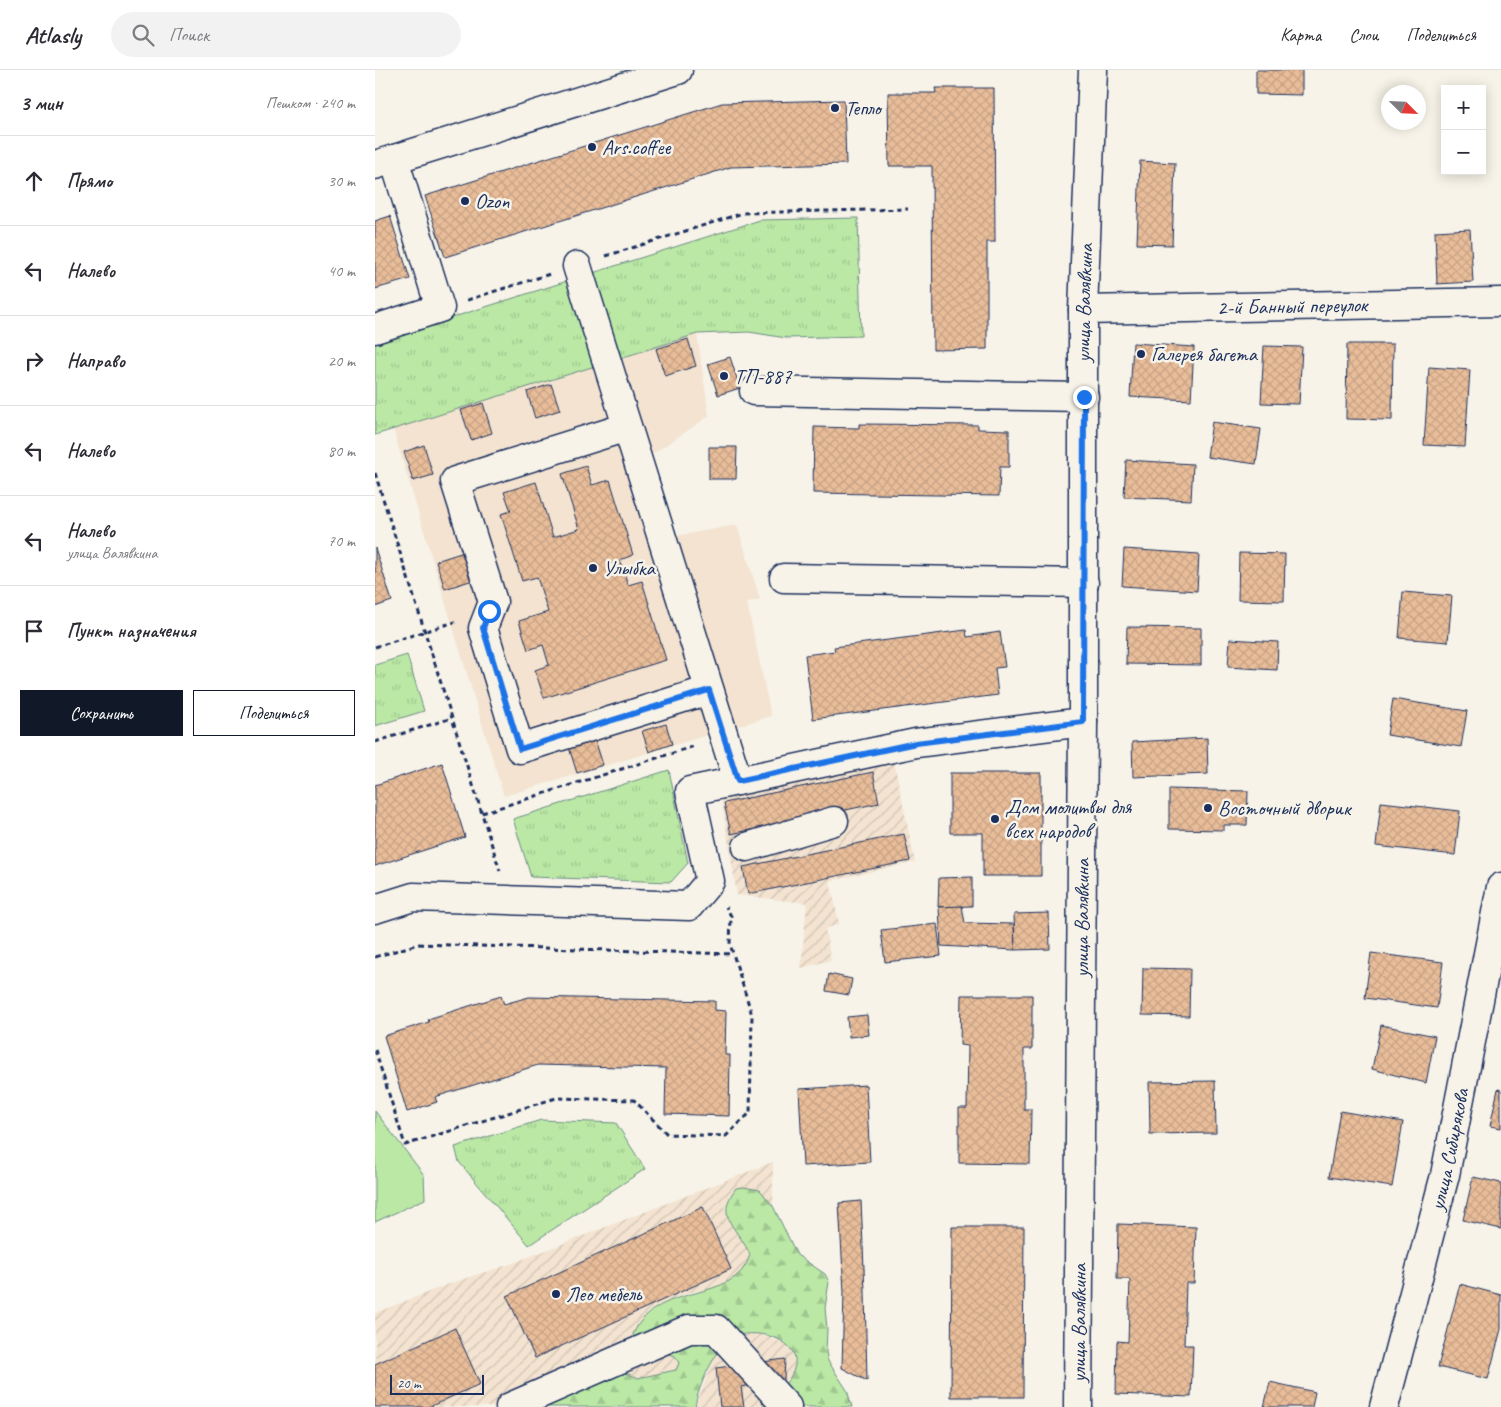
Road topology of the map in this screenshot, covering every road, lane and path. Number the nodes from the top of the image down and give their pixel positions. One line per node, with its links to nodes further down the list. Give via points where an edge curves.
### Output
1 (678, 70): 3 (street)
2 (1093, 70): 8 (street, улица Валявкина)
3 (384, 162): 9 (street, via 440,308)
4 (908, 209): 5 (path)
5 (743, 213)
6 (577, 266): 12 (street)
7 (1501, 302): 8 (street, 2-й Банный переулок)
8 (1083, 310): 11 (street, улица Валявкина)
9 (375, 329)
10 (754, 391): 11 (street)
11 (1084, 397): 15 (street, улица Валявкина)
12 (627, 427): 18 (street); 18 (street, via 455,481 493,602 483,628 517,740 520,749)
13 (375, 474): 16 (path)
14 (784, 578): 15 (street)
15 (1083, 583): 20 (street, улица Валявкина)
16 (425, 632): 17 (path); 19 (path)
17 (375, 647)
18 (709, 690): 21 (street)
19 (452, 718): 22 (path); 24 (path)
20 (1083, 722): 23 (street, via 916,743); 36 (street, улица Валявкина)
21 (725, 737): 23 (street); 24 (path)
22 (375, 742)
23 (738, 781): 28 (street, via 690,791 710,881 689,906)
24 (481, 813): 28 (path)
25 (834, 821): 26 (street)
26 (747, 847)
27 (1501, 888): 37 (street, улица Сибирякова, via 1445,1175)
28 (509, 900): 29 (street, via 413,897)
29 (375, 909)
30 (730, 944): 31 (path)
31 (733, 954): 32 (path, via 418,944); 33 (path, via 752,1015 750,1113 726,1136 667,1134 634,1100 556,1098 405,1145)
32 (375, 957)
33 (375, 1050)
34 (510, 1407): 35 (street, via 689,1329 716,1329)
35 (787, 1407)
36 (1078, 1407)
37 (1384, 1407)

